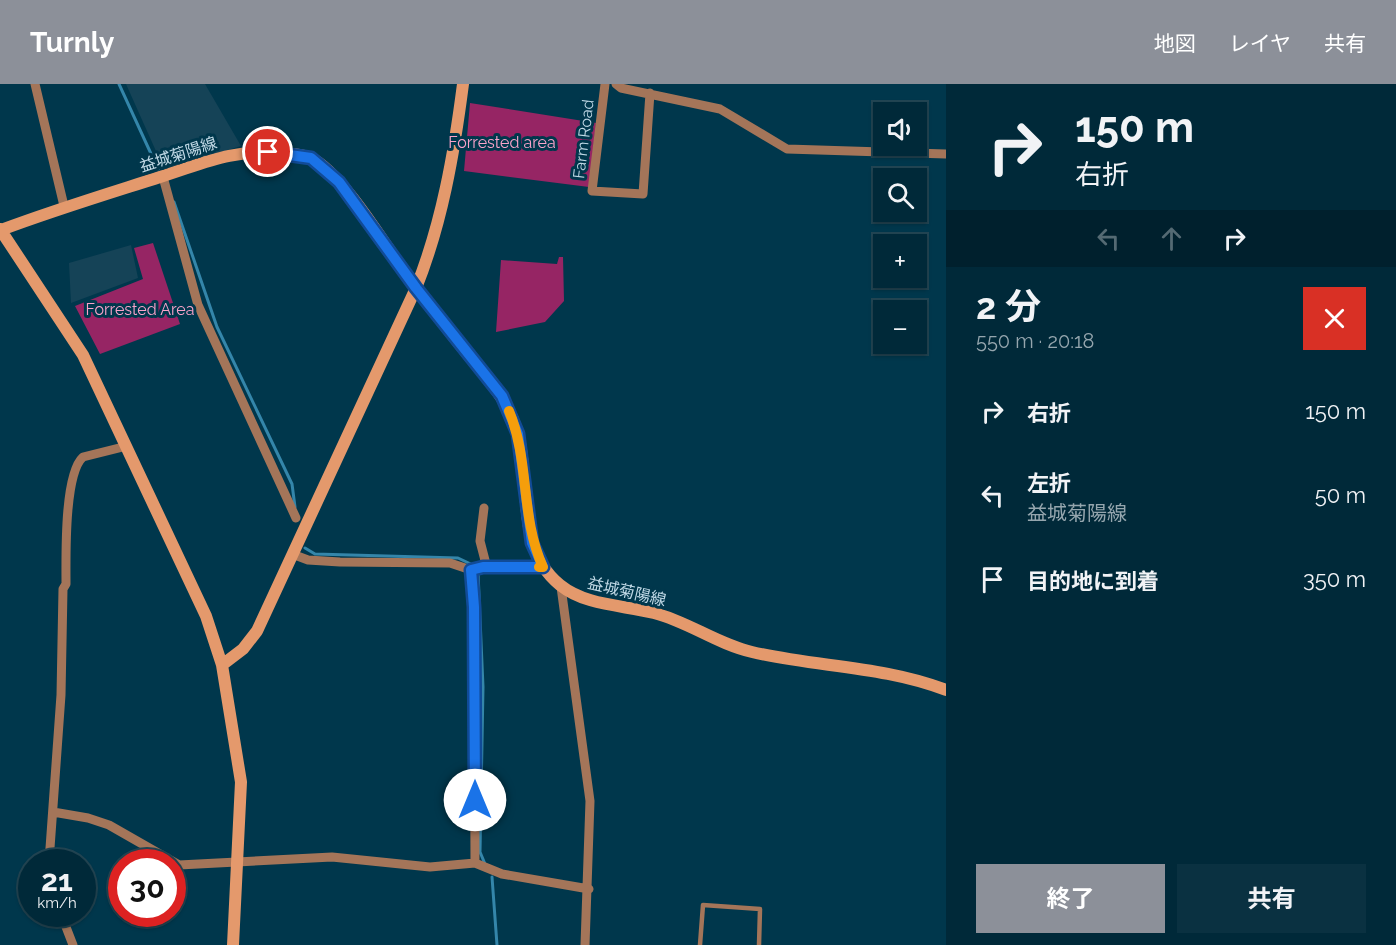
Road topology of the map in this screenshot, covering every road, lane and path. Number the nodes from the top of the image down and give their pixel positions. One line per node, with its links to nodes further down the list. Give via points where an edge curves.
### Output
1 (35, 84): 8 (street)
2 (463, 84): 10 (main road, via 456,141 433,245)
3 (605, 84): 5 (street, Farm Road, via 592,190 643,194)
4 (616, 84): 5 (street)
5 (650, 93): 6 (street, via 720,109 787,149)
6 (946, 154)
7 (163, 177): 8 (main road, 益城菊陽線); 10 (main road, 益城菊陽線, via 209,159 250,151 311,158 357,204); 13 (street, via 198,305)
8 (64, 206): 9 (main road, 益城菊陽線)
9 (1, 229): 11 (main road, 益城菊陽線, via 83,355)
10 (416, 288): 14 (main road); 15 (main road, 益城菊陽線, via 502,396 518,434 532,543)
11 (127, 446): 19 (main road, 益城菊陽線, via 206,616); 21 (street, via 83,457 76,466 69,495)
12 (484, 508): 16 (street, via 480,541)
13 (296, 518)
14 (292, 554): 17 (street, via 308,560 450,563); 19 (main road, via 257,631 243,649)
15 (543, 567): 16 (street); 18 (main road, 益城菊陽線)
16 (487, 568): 17 (street)
17 (471, 570): 24 (street)
18 (561, 587): 20 (main road, 益城菊陽線, via 580,597 677,620 725,645 750,652 899,675); 25 (street, via 591,801)
19 (222, 664): 23 (main road, 益城菊陽線, via 241,782)
20 (946, 690)
21 (53, 812): 22 (street); 23 (street, via 109,825 179,865)
22 (50, 849)
23 (238, 860): 24 (street, via 332,857 430,867); 28 (main road, 益城菊陽線)
24 (475, 863): 25 (street, via 502,874)
25 (589, 889): 29 (street)
26 (66, 927): 27 (street)
27 (73, 945)
28 (233, 945)
29 (585, 945)
30 (700, 945): 31 (lane, via 703,905 760,909)
31 (759, 945)

